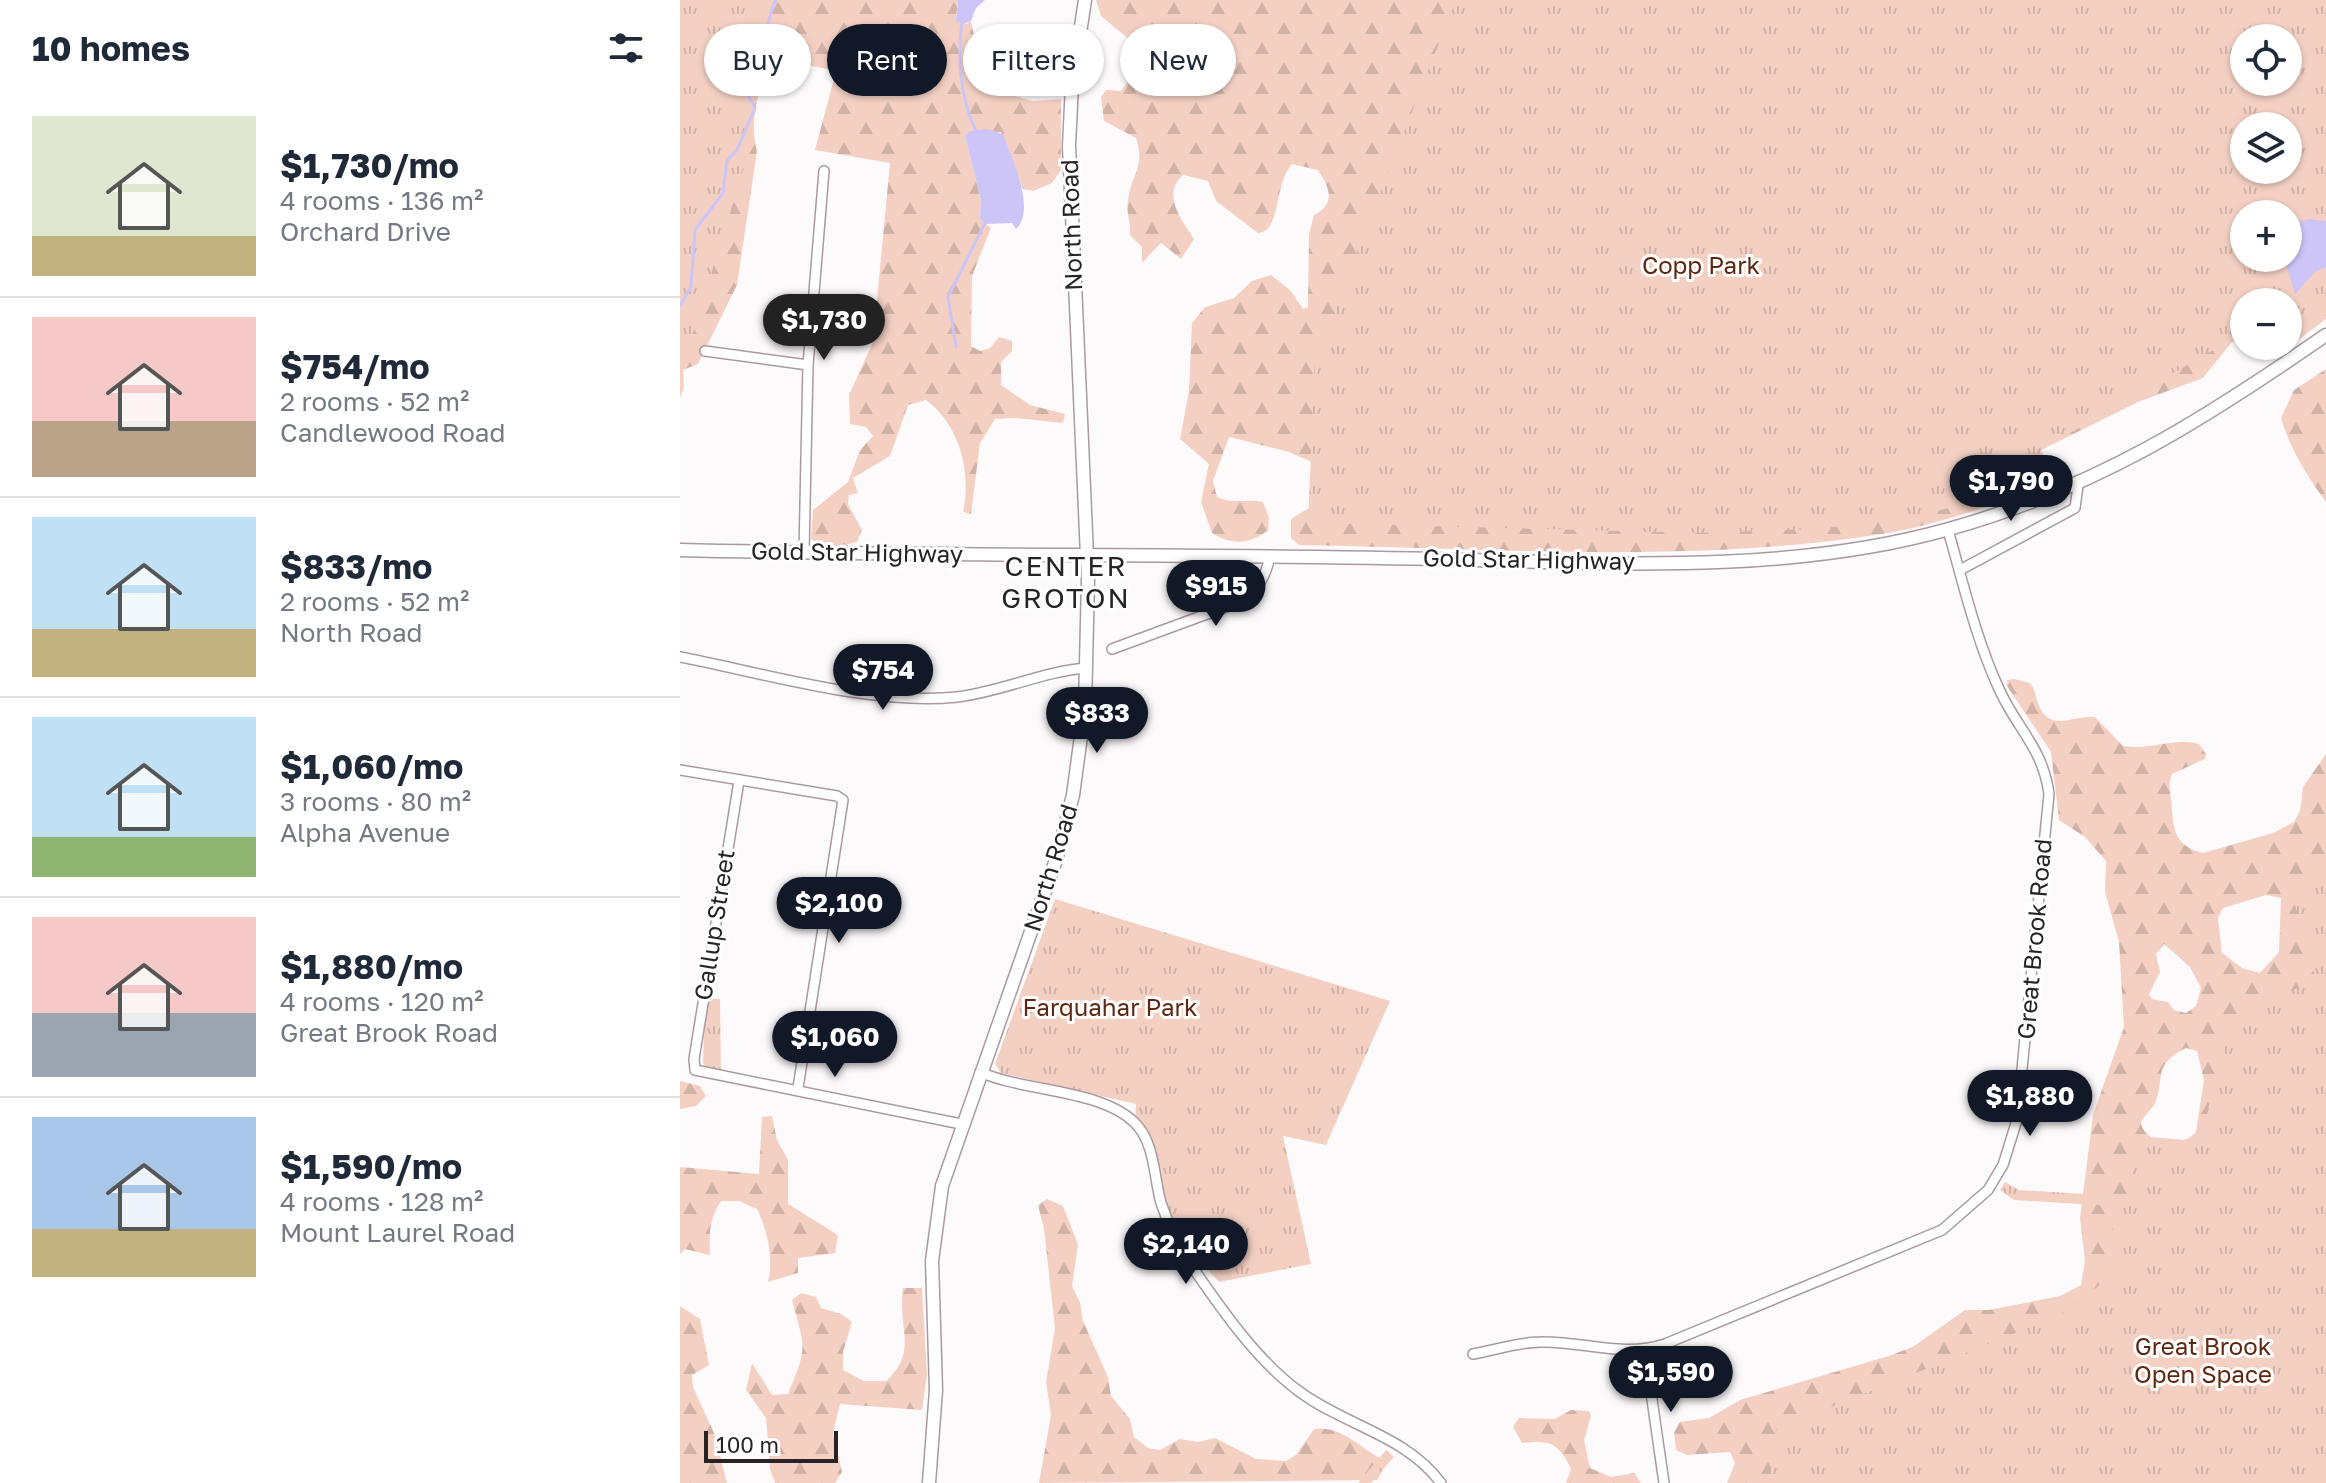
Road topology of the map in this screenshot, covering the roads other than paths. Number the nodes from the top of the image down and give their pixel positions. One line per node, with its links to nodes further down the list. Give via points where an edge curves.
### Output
1 (1085, 0): 10 (main road, North Road, via 1069,146)
2 (824, 171): 5 (street)
3 (2326, 335): 6 (main road, Gold Star Highway, via 2199,422)
4 (705, 351): 5 (street)
5 (808, 365): 9 (street)
6 (2078, 486): 7 (main road, Gold Star Highway); 12 (street, via 2075,508)
7 (1948, 530): 11 (main road, Gold Star Highway, via 1850,550 1749,560); 12 (street, Great Brook Road)
8 (680, 550): 9 (main road, Gold Star Highway)
9 (804, 552): 10 (main road, Gold Star Highway)
10 (1086, 556): 11 (main road, Gold Star Highway); 15 (main road, North Road)
11 (1270, 556): 13 (street, via 1266,575 1251,595)
12 (1960, 570): 21 (street, Great Brook Road, via 1988,663 2010,710 2039,752 2049,794 2020,1104 2003,1165 1978,1201 1942,1230)
13 (1112, 649)
14 (680, 657): 15 (street, via 866,693 929,698 982,693)
15 (1087, 668): 18 (main road, North Road, via 1081,746 1057,857)
16 (680, 770): 17 (street)
17 (739, 781): 19 (street, via 843,800); 19 (street, Gallup Street, via 695,1070)
18 (980, 1072): 20 (main road, North Road); 24 (street, via 1109,1106 1135,1123 1147,1143 1176,1242 1268,1363 1325,1409 1388,1437 1416,1456)
19 (798, 1088): 20 (street)
20 (961, 1124): 23 (main road, North Road, via 942,1186 932,1261 936,1390)
21 (1645, 1351): 22 (street, Great Brook Road, via 1538,1342); 25 (street)
22 (1473, 1354)
23 (929, 1483)
24 (1441, 1483)
25 (1664, 1483)

